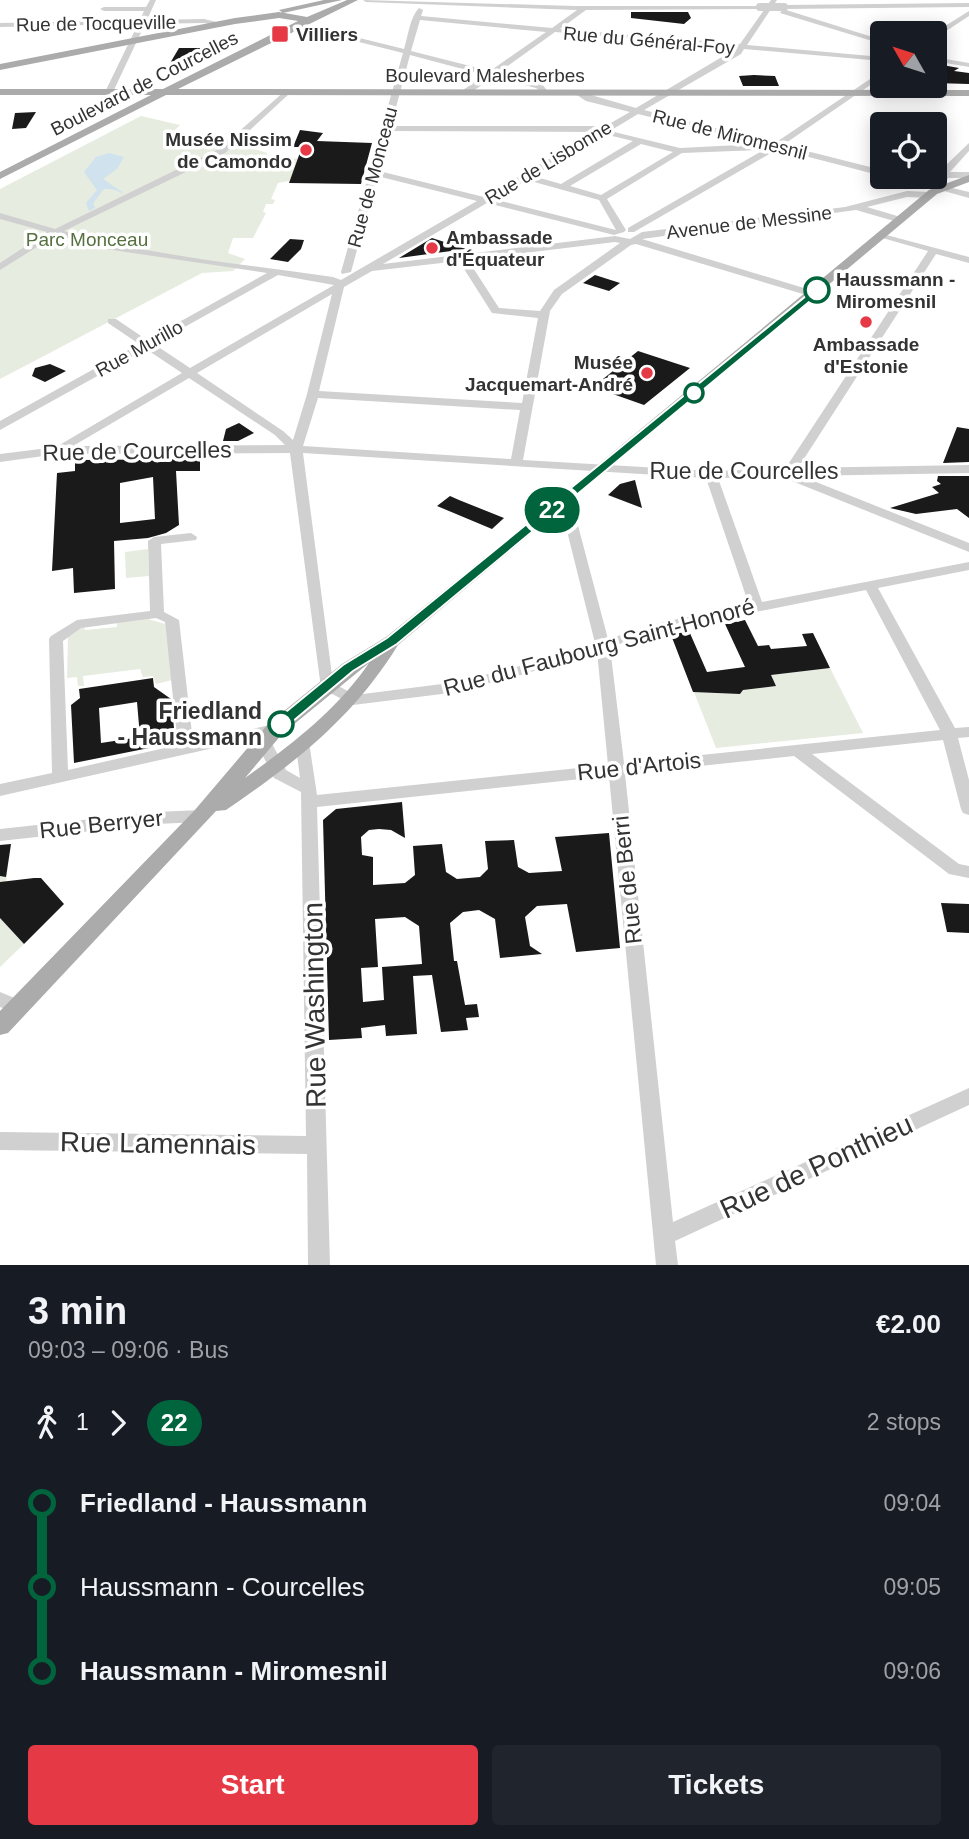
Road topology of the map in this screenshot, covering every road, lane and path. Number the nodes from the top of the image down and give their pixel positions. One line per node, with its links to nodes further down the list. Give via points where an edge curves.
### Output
1 (153, 0): 16 (street)
2 (336, 0): 8 (main road); 21 (main road, Boulevard de Courcelles)
3 (354, 0): 21 (main road, Boulevard de Courcelles)
4 (366, 0): 5 (street)
5 (381, 0): 9 (street)
6 (596, 0): 13 (street)
7 (629, 0): 14 (street)
8 (308, 2): 17 (main road)
9 (422, 2): 10 (street); 19 (street, Rue de Monceau)
10 (468, 2): 13 (street)
11 (968, 2): 14 (street, bridge)
12 (772, 3): 28 (street); 30 (street)
13 (584, 8): 14 (street); 27 (street)
14 (612, 8)
15 (104, 9): 16 (street)
16 (148, 9): 22 (street)
17 (288, 12): 21 (main road); 24 (main road)
18 (969, 13): 26 (street)
19 (416, 18): 27 (street, Rue du Général-Foy); 31 (street, Rue de Monceau)
20 (191, 21): 22 (street, Rue de Tocqueville); 24 (street, Rue de Tocqueville); 25 (street, Rue de Tocqueville)
21 (304, 21): 31 (street); 40 (main road, Boulevard de Courcelles)
22 (141, 22): 23 (street, Rue de Tocqueville); 29 (street)
23 (0, 24)
24 (221, 24): 25 (main road)
25 (203, 27): 29 (main road)
26 (947, 28)
27 (551, 31): 30 (street, Rue du Général-Foy); 36 (street)
28 (870, 38)
29 (134, 41): 35 (main road); 39 (street)
30 (740, 49): 32 (street, Rue du Général-Foy); 44 (street, Rue de Lisbonne)
31 (406, 52): 36 (street); 42 (street, Rue de Monceau)
32 (870, 58)
33 (947, 61): 34 (street)
34 (969, 65)
35 (0, 67)
36 (491, 74): 43 (street); 45 (street, via 539,86)
37 (870, 82): 47 (street)
38 (0, 92): 39 (main road, Boulevard Malesherbes)
39 (109, 92): 40 (main road, Boulevard Malesherbes)
40 (163, 92): 41 (main road, Boulevard Malesherbes); 59 (main road, Boulevard de Courcelles)
41 (286, 92): 42 (main road, Boulevard Malesherbes); 73 (street, via 225,149)
42 (395, 92): 43 (main road, Boulevard Malesherbes); 50 (street, Rue de Monceau)
43 (466, 92): 45 (main road, Boulevard Malesherbes)
44 (667, 92): 46 (main road, Boulevard Malesherbes); 47 (main road, Boulevard Malesherbes); 49 (street, Rue de Lisbonne)
45 (545, 93): 46 (main road, Boulevard Malesherbes)
46 (580, 93): 49 (street, Rue de Miromesnil)
47 (854, 93): 48 (main road, Boulevard Malesherbes); 53 (street)
48 (969, 93)
49 (636, 110): 51 (street, Rue de Lisbonne); 53 (street, Rue de Miromesnil)
50 (385, 128): 51 (street); 57 (street, Rue de Monceau)
51 (603, 130): 52 (street); 60 (street, Rue de Lisbonne)
52 (641, 140): 55 (street); 63 (street)
53 (777, 146): 55 (street); 56 (street, Rue de Miromesnil); 74 (street)
54 (969, 146): 58 (street, via 948,168)
55 (680, 151): 68 (street)
56 (870, 170)
57 (373, 172): 69 (street); 84 (street, Rue de Monceau)
58 (948, 175): 61 (street)
59 (0, 176)
60 (524, 176): 63 (street); 69 (street, Rue de Lisbonne)
61 (969, 176): 62 (main road)
62 (947, 184)
63 (562, 187): 68 (street)
64 (936, 189): 66 (main road)
65 (946, 189): 67 (street)
66 (929, 195): 70 (street, Avenue de Messine, via 907,194); 72 (main road)
67 (969, 195)
68 (601, 198): 74 (street)
69 (485, 200): 74 (street); 82 (street, Rue de Lisbonne)
70 (855, 207): 72 (street, Avenue de Messine); 76 (street, Avenue de Messine)
71 (0, 216): 73 (street)
72 (901, 220): 75 (main road)
73 (53, 233): 81 (street); 83 (street, via 106,246)
74 (620, 233): 76 (street); 76 (street); 78 (street)
75 (882, 236): 77 (street); 86 (main road)
76 (636, 239): 86 (street); 87 (street, via 558,292)
77 (934, 250): 79 (street); 100 (street)
78 (463, 259): 80 (street); 87 (street, via 496,311)
79 (969, 260)
80 (411, 265): 82 (street); 84 (street)
81 (0, 267)
82 (367, 269): 84 (street, Rue de Lisbonne)
83 (278, 271): 85 (street); 89 (street, Rue Murillo)
84 (351, 273): 85 (street, Rue de Lisbonne)
85 (337, 282): 90 (street); 91 (street)
86 (813, 293): 98 (main road)
87 (545, 315): 92 (street)
88 (113, 321): 89 (street)
89 (147, 344): 90 (street); 93 (street, Rue Murillo)
90 (188, 373): 94 (street); 95 (street)
91 (313, 394): 92 (street); 95 (street, via 300,434)
92 (528, 407): 97 (street)
93 (0, 426)
94 (58, 450): 95 (street, Rue de Courcelles, via 274,449); 96 (street, Rue de Courcelles)
95 (302, 453): 97 (street, Rue de Courcelles); 111 (street)
96 (0, 458)
97 (516, 464): 98 (street, Rue de Courcelles)
98 (602, 469): 101 (street, Rue de Courcelles); 102 (main road)
99 (969, 469): 100 (street, Rue de Courcelles)
100 (788, 474): 101 (street, Rue de Courcelles); 104 (street)
101 (710, 475): 107 (street)
102 (565, 499): 109 (main road); 110 (street, Rue de Berri)
103 (191, 537): 108 (street, via 154,541)
104 (969, 548)
105 (969, 566): 106 (street, Rue du Faubourg Saint-Honoré)
106 (870, 586): 107 (street, Rue du Faubourg Saint-Honoré); 114 (street)
107 (756, 605): 110 (street, Rue du Faubourg Saint-Honoré)
108 (157, 614): 117 (street, via 172,620); 121 (street, via 77,624 56,639)
109 (392, 641): 111 (main road); 112 (main road)
110 (603, 644): 112 (street, Rue du Faubourg Saint-Honoré, via 450,688); 120 (street, Rue de Berri)
111 (326, 685): 112 (street); 115 (main road)
112 (353, 700): 116 (main road)
113 (969, 732): 114 (street, Rue d'Artois)
114 (949, 734): 118 (street, Rue d'Artois); 124 (street)
115 (269, 735): 117 (street); 119 (street); 125 (main road)
116 (304, 746): 119 (main road); 123 (street, Rue Washington)
117 (186, 750): 121 (street)
118 (797, 750): 120 (street, Rue d'Artois); 127 (street, via 955,870)
119 (275, 767): 123 (street); 125 (main road)
120 (616, 768): 123 (street, Rue d'Artois); 133 (street, Rue de Berri)
121 (60, 777): 122 (street)
122 (0, 790)
123 (309, 796): 132 (street, Rue Washington)
124 (969, 809)
125 (201, 817): 126 (street, Rue Berryer); 128 (main road)
126 (0, 835)
127 (969, 872)
128 (9, 1003): 129 (main road)
129 (0, 1026)
130 (969, 1096): 133 (street, Rue de Ponthieu)
131 (0, 1141): 132 (street, Rue Lamennais)
132 (317, 1145): 134 (street, Rue Washington)
133 (664, 1236): 135 (street, Rue de Berri)
134 (319, 1265)
135 (667, 1265)

